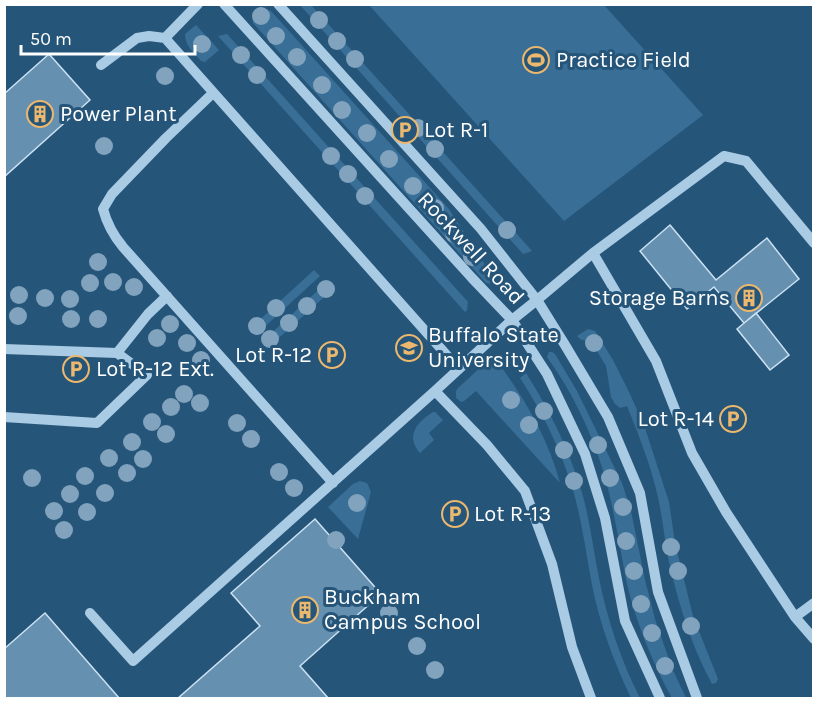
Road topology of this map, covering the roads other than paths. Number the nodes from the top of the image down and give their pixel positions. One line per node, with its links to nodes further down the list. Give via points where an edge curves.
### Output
1 (198, 4): 4 (street)
2 (224, 4): 11 (street, Rockwell Road)
3 (278, 4): 10 (street, Rockwell Road, via 481,229)
4 (165, 38): 5 (street, via 137,38); 6 (street)
5 (101, 65)
6 (213, 93): 9 (street, via 112,194 103,209 115,237); 14 (street)
7 (813, 243): 8 (street, via 746,161 724,156)
8 (593, 253): 10 (street); 20 (street, via 656,361 693,453 726,512)
9 (167, 296): 13 (street); 17 (street)
10 (537, 300): 11 (street); 24 (street, Rockwell Road, via 608,417 640,493 658,592)
11 (512, 320): 14 (street); 23 (street, Rockwell Road, via 547,374 585,454 605,518 625,621)
12 (4, 349): 13 (street)
13 (117, 353): 16 (street, via 147,375 97,423)
14 (459, 369): 15 (street)
15 (435, 391): 17 (street); 22 (street, via 525,491 552,564 572,647)
16 (4, 417)
17 (333, 483): 19 (street, via 133,661)
18 (813, 603): 20 (street)
19 (90, 613)
20 (795, 617): 21 (street)
21 (813, 639)
22 (591, 699)
23 (660, 699)
24 (697, 699)

